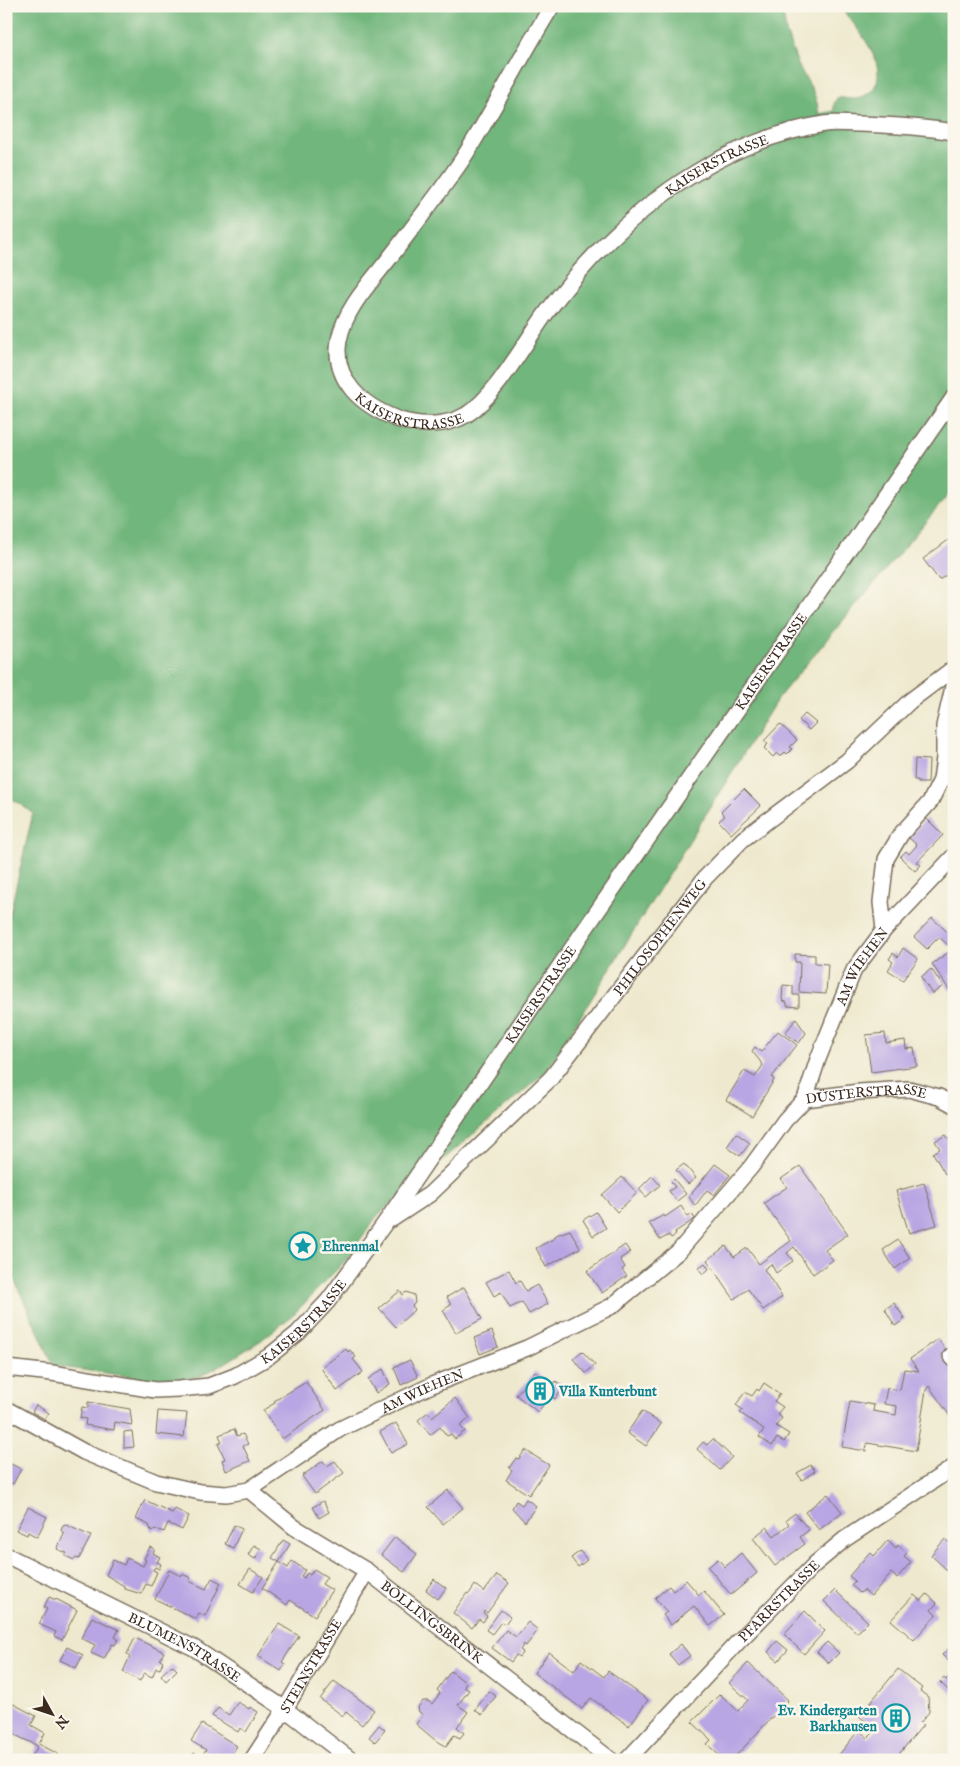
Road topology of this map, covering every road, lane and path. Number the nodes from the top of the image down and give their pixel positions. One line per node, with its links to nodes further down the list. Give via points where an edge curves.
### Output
1 (552, 6): 2 (street, KAISERSTRASSE, via 462,159 361,294 347,317 339,340 343,377 354,392 366,404 408,423 428,425 446,422 465,415 482,401 586,262 636,215 676,185 728,155 777,135 827,123)
2 (954, 132)
3 (954, 397): 11 (street, KAISERSTRASSE)
4 (954, 668): 11 (street, PHILOSOPHENWEG, via 910,701 847,761 743,839 705,878 551,1078 430,1194)
5 (954, 683): 7 (street, via 944,726 941,780 930,802 901,834 886,859 881,902)
6 (954, 856): 7 (street, AM WIEHEN)
7 (884, 930): 8 (street, AM WIEHEN, via 854,970)
8 (805, 1099): 9 (street, DÜSTERSTRASSE, via 908,1089 939,1097); 10 (street, DÜSTERSTRASSE)
9 (954, 1105)
10 (785, 1120): 15 (street, AM WIEHEN, via 679,1251 612,1306 527,1348 432,1385 340,1429)
11 (385, 1223): 12 (street, KAISERSTRASSE, via 328,1302 298,1333 268,1357 209,1386 155,1390)
12 (6, 1368)
13 (6, 1409): 15 (street, AM WIEHEN, via 84,1452 156,1482 200,1492 226,1494)
14 (954, 1467): 22 (street, PFARRSTRASSE, via 861,1528 815,1564)
15 (249, 1490): 17 (street, BÖLLINGSBRINK, via 294,1527)
16 (6, 1555): 18 (street, BLUMENSTRASSE, via 194,1648)
17 (367, 1571): 18 (street, STEINSTRASSE); 21 (street, BÖLLINGSBRINK)
18 (285, 1708): 19 (street, STEINSTRASSE); 20 (street, BLUMENSTRASSE)
19 (252, 1760)
20 (351, 1760)
21 (611, 1760)
22 (627, 1760)

